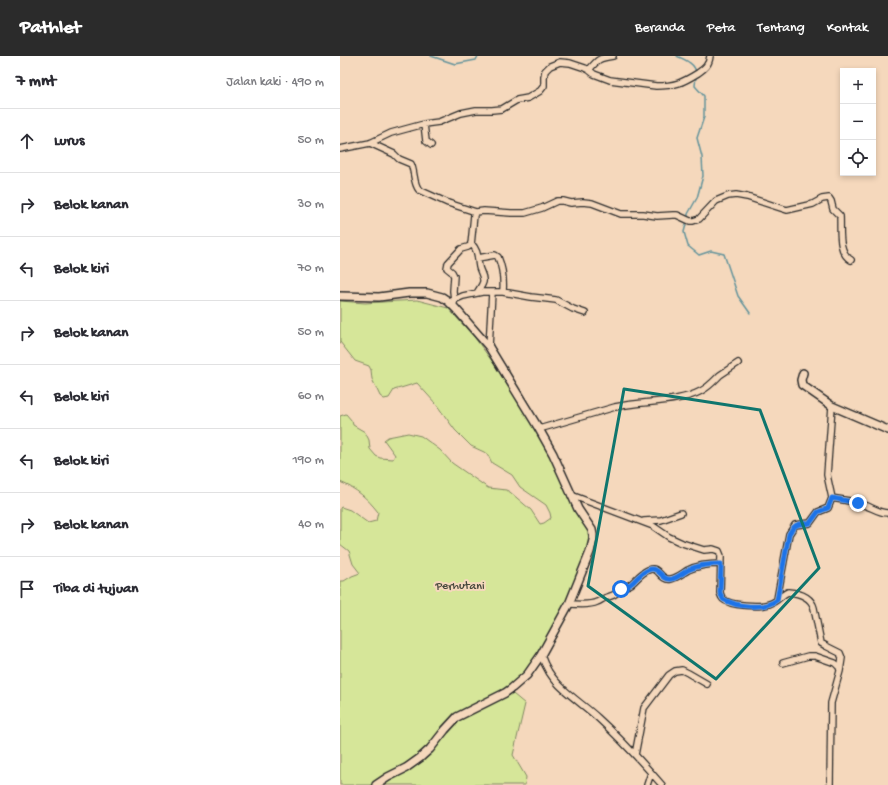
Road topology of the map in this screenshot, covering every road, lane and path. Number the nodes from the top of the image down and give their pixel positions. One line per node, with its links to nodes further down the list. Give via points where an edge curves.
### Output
1 (613, 56): 3 (street, via 600,59)
2 (710, 56): 3 (street, via 705,68 684,82 670,86 610,80)
3 (589, 70): 4 (street, via 565,62 554,64 545,71 542,89 528,98 516,100 502,109 469,111 439,122)
4 (424, 124): 5 (street, via 391,133); 6 (street, via 426,141)
5 (370, 143): 7 (street); 8 (street, via 411,164 419,190)
6 (431, 145)
7 (340, 149)
8 (476, 212): 9 (street); 11 (street, via 524,213 563,200 571,203 592,202 620,214 677,215 696,221 716,201 728,196 747,197 788,210 829,198 833,210 840,216 843,252)
9 (472, 243): 10 (street); 16 (street, via 461,249 447,265 454,276)
10 (478, 258): 13 (street, via 495,255 498,257 503,273); 14 (street, via 483,279 482,286)
11 (850, 260)
12 (492, 292): 13 (street); 14 (street); 18 (street)
13 (503, 292): 17 (street, via 548,298)
14 (476, 293): 16 (street, via 463,296)
15 (340, 296): 16 (street, via 379,297 427,293)
16 (454, 304): 18 (street)
17 (585, 312)
18 (489, 347): 22 (street)
19 (738, 363): 22 (street, via 700,392 676,399 615,407)
20 (803, 373): 21 (street, via 800,380 802,385)
21 (832, 406): 23 (street); 25 (street, via 827,475)
22 (539, 429): 24 (street)
23 (888, 430)
24 (571, 495): 28 (street); 31 (street, via 592,530 593,540)
25 (832, 498): 27 (street); 30 (street, via 828,508 818,512 810,523 795,525 789,534)
26 (681, 513): 28 (street, via 661,520)
27 (888, 513)
28 (642, 521): 29 (street, via 682,543 704,550 719,551)
29 (721, 564): 30 (street, via 720,593 723,599 757,606 768,605); 31 (street, via 696,566 673,579 666,579 652,568 614,595 598,602)
30 (777, 600): 34 (street, via 789,592 804,595 810,600 821,643 841,655)
31 (569, 604): 32 (street)
32 (541, 655): 36 (street, via 557,682); 38 (street, via 527,675 512,688 457,717 420,758)
33 (782, 662): 34 (street, via 815,656 835,664)
34 (840, 671): 41 (street, via 831,703)
35 (707, 684): 36 (street, via 682,670 669,675 644,708)
36 (635, 755): 37 (street)
37 (651, 772): 39 (street); 40 (street)
38 (376, 785)
39 (647, 785)
40 (662, 785)
41 (830, 785)

